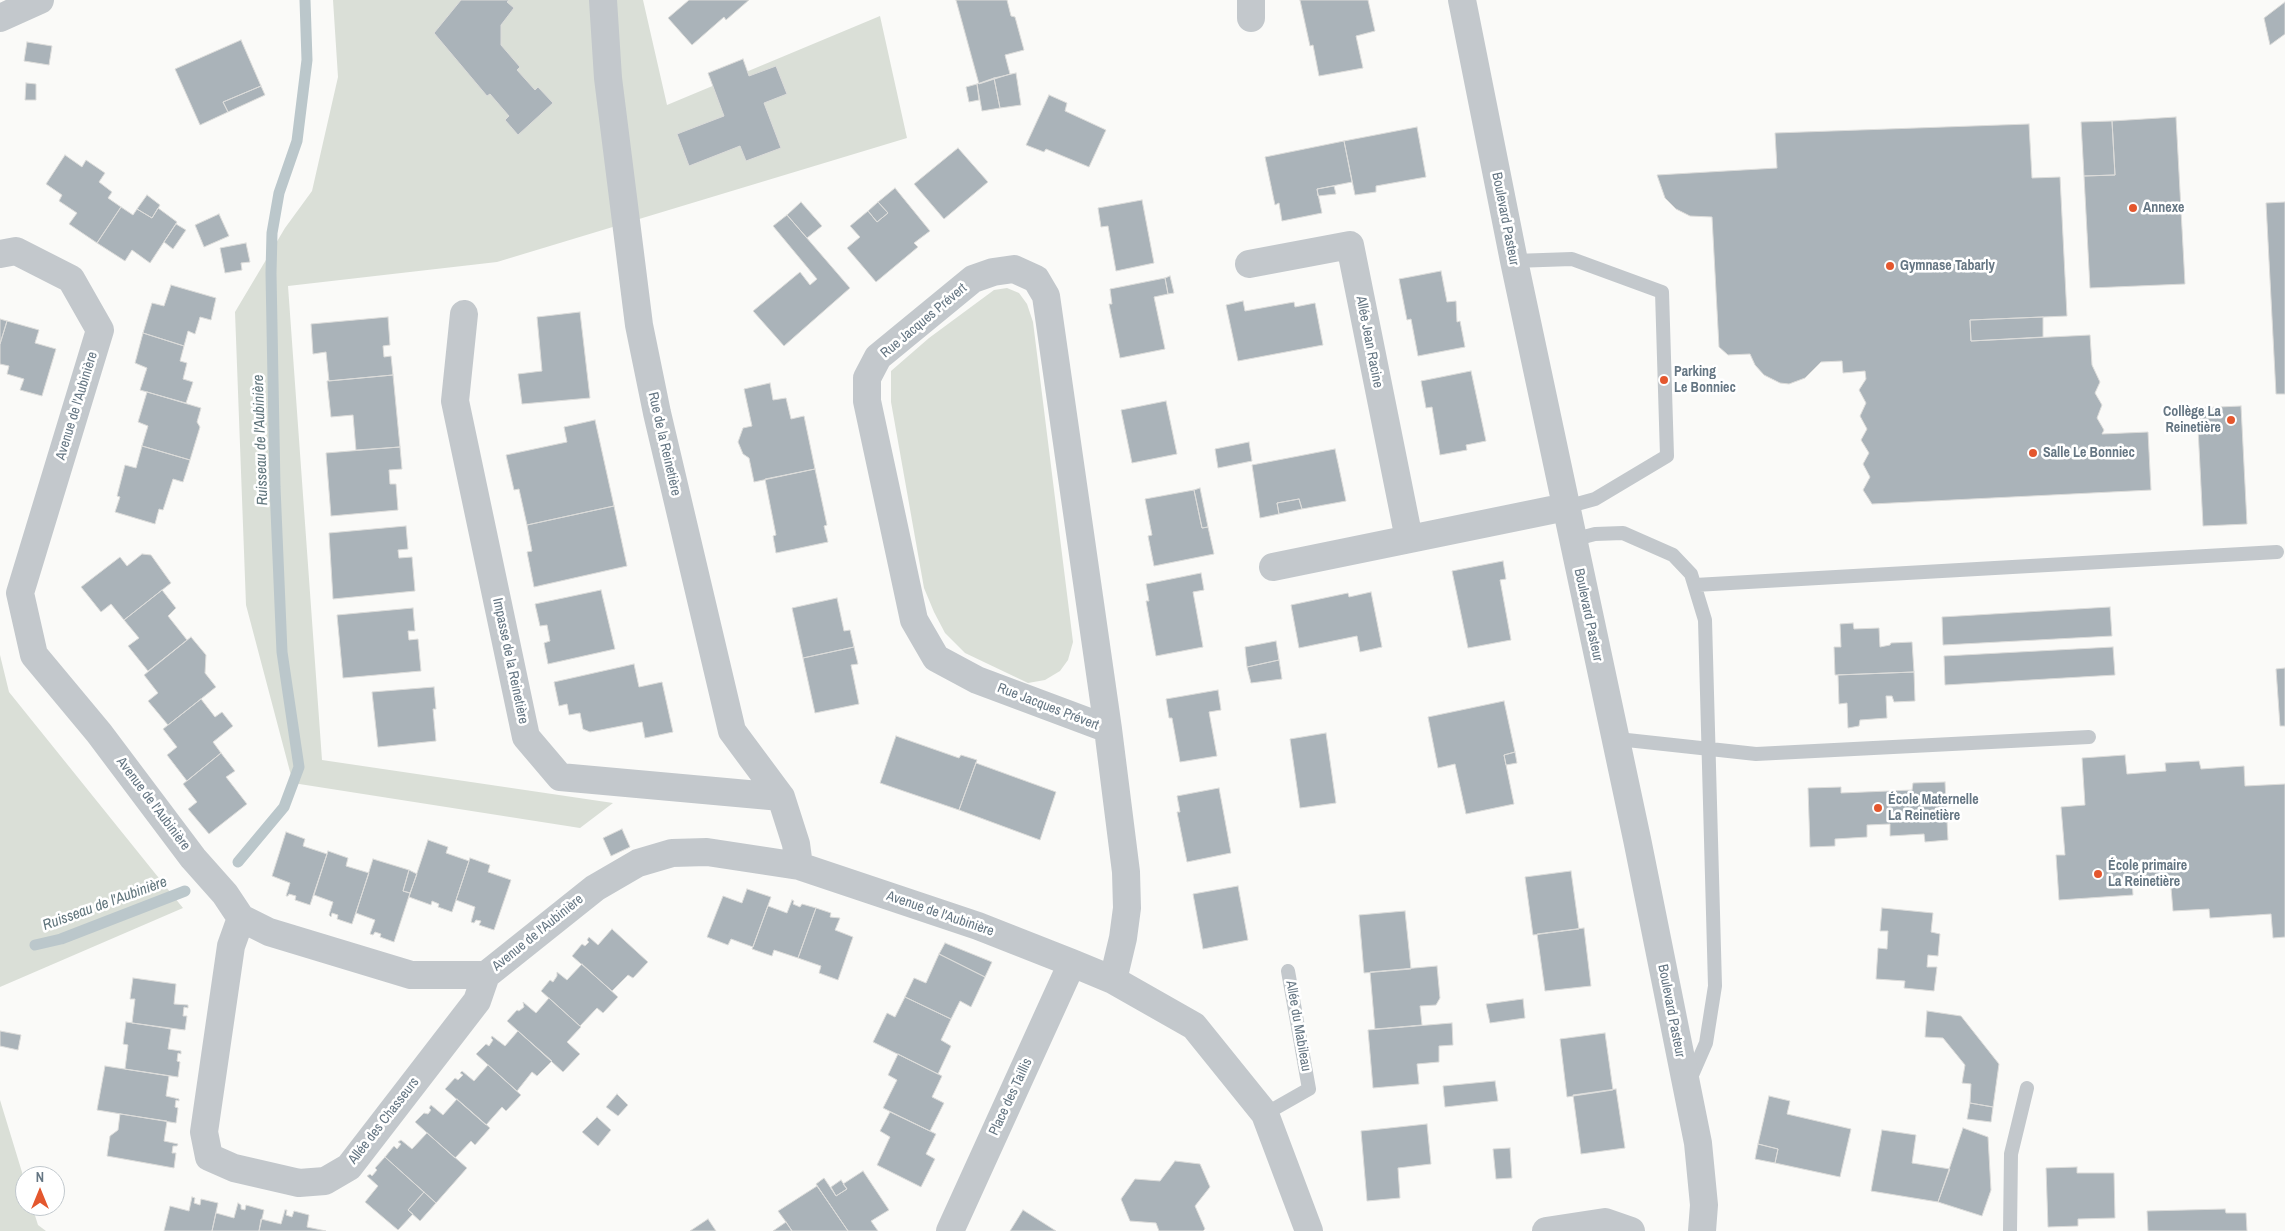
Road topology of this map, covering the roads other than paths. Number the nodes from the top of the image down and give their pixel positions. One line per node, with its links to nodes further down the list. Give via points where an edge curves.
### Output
1 (40, 0): 4 (street)
2 (603, 0): 19 (street, Rue de la Reinetière, via 608,78 639,325 657,413 732,731)
3 (1462, 0): 6 (street, Boulevard Pasteur)
4 (0, 18)
5 (0, 254): 21 (street, Avenue de l'Aubinière, via 16,250 71,279 100,330 20,593 34,655 100,733)
6 (1514, 261): 9 (street, Boulevard Pasteur); 9 (lane, via 1572,259 1662,292 1667,456 1595,499)
7 (1249, 264): 10 (street, Allée Jean Racine, via 1350,245)
8 (464, 314): 19 (street, Impasse de la Reinetière, via 455,401 526,737 560,777)
9 (1566, 508): 10 (street); 11 (street, Boulevard Pasteur)
10 (1410, 539): 13 (street)
11 (1572, 540): 14 (lane, via 1595,534 1623,533 1673,555 1691,574); 17 (street, Boulevard Pasteur)
12 (2277, 552): 14 (lane)
13 (1273, 567)
14 (1694, 585): 18 (lane, via 1705,620)
15 (1108, 729): 15 (street, Rue Jacques Prévert, via 1046,296 1036,279 1014,269 993,272 973,279 878,357 867,378 867,401 914,620 936,658 977,680); 25 (street, Rue Jacques Prévert, via 1127,908)
16 (2090, 737): 18 (lane, via 1756,754)
17 (1616, 744): 18 (lane, via 1627,740); 26 (street, Boulevard Pasteur)
18 (1709, 750): 26 (lane, via 1715,986 1706,1043)
19 (781, 797): 20 (street, Rue de la Reinetière, via 796,844)
20 (799, 866): 22 (street, Avenue de l'Aubinière, via 978,926); 24 (street, Avenue de l'Aubinière, via 707,852 672,853 638,863 595,888)
21 (241, 918): 24 (street, Avenue de l'Aubinière, via 269,932 411,975); 24 (street, Allée des Chasseurs, via 231,946 204,1132 209,1157 234,1168 300,1182 325,1181 349,1167 477,1001)
22 (1072, 963): 25 (street, Avenue de l'Aubinière); 29 (street, Place des Taillis)
23 (1288, 971): 28 (lane, Allée du Mabileau, via 1309,1089)
24 (486, 975)
25 (1114, 980): 28 (street, Avenue de l'Aubinière, via 1194,1026)
26 (1687, 1087): 33 (street, Boulevard Pasteur, via 1698,1143 1704,1205)
27 (2027, 1088): 34 (lane, via 2011,1154)
28 (1265, 1114): 30 (street, Avenue de l'Aubinière)
29 (950, 1231)
30 (1309, 1231)
31 (1546, 1231): 32 (street, via 1605,1222)
32 (1630, 1231)
33 (1702, 1231)
34 (2010, 1231)

